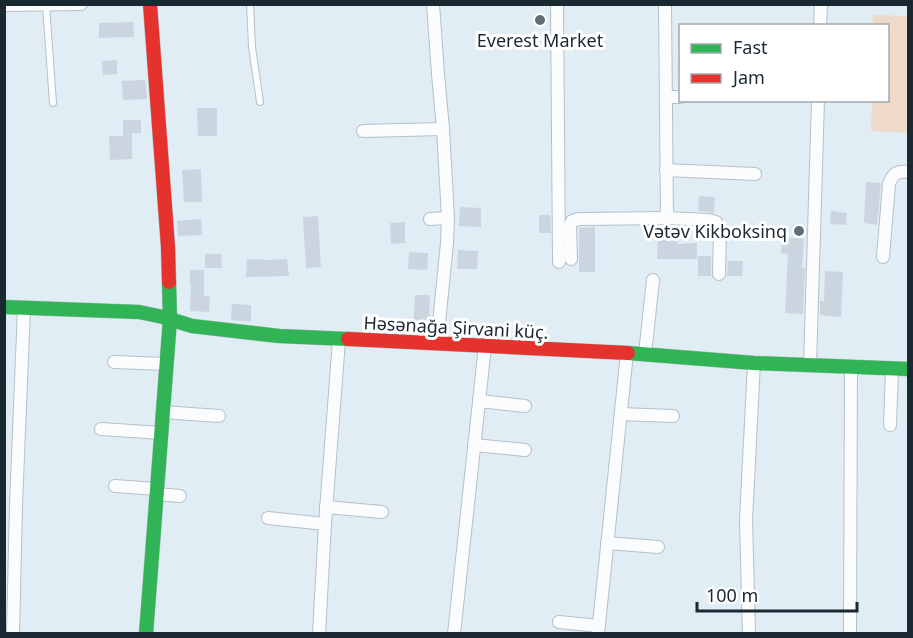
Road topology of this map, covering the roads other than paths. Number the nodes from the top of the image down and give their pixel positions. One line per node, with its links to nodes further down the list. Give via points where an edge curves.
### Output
1 (81, 4): 9 (street)
2 (150, 4): 29 (street)
3 (250, 4): 13 (lane)
4 (433, 4): 16 (street)
5 (557, 4): 22 (street, via 565,260 572,221)
6 (665, 4): 11 (street)
7 (821, 4): 10 (street)
8 (4, 5): 9 (street)
9 (46, 5): 15 (lane)
10 (820, 24)
11 (666, 97): 12 (street); 18 (street)
12 (679, 98)
13 (260, 102)
14 (818, 102): 38 (street)
15 (52, 103)
16 (443, 129): 17 (street); 21 (street)
17 (363, 131)
18 (666, 170): 20 (street); 22 (street)
19 (909, 172): 24 (street, via 898,171 889,184)
20 (755, 174)
21 (448, 218): 23 (street); 31 (street)
22 (667, 218): 25 (street, via 716,222 720,230)
23 (430, 219)
24 (883, 257)
25 (719, 274)
26 (653, 280): 34 (street)
27 (4, 307): 28 (street, Həsənağa Şirvani küç.)
28 (24, 308): 29 (street, Həsənağa Şirvani küç., via 139,312); 56 (street)
29 (170, 319): 30 (street, Həsənağa Şirvani küç., via 201,327); 37 (street)
30 (339, 340): 31 (street, Həsənağa Şirvani küç.); 57 (street)
31 (437, 343): 32 (street, Həsənağa Şirvani küç.)
32 (485, 346): 33 (street, Həsənağa Şirvani küç.); 42 (street)
33 (627, 353): 34 (street, Həsənağa Şirvani küç.); 45 (street)
34 (645, 354): 36 (street, Həsənağa Şirvani küç.)
35 (114, 362): 37 (street)
36 (754, 363): 38 (street, Həsənağa Şirvani küç.); 70 (street, via 746,520)
37 (166, 364): 44 (street)
38 (810, 365): 39 (street, Həsənağa Şirvani küç.)
39 (851, 367): 40 (street, Həsənağa Şirvani küç.); 71 (street)
40 (892, 369): 41 (street, Həsənağa Şirvani küç.); 48 (street)
41 (909, 369)
42 (479, 402): 43 (street); 51 (street)
43 (525, 406)
44 (163, 412): 46 (street); 50 (street)
45 (621, 414): 47 (street); 62 (street)
46 (219, 416)
47 (673, 416)
48 (890, 425)
49 (101, 429): 50 (street)
50 (162, 433): 54 (street)
51 (474, 445): 52 (street); 69 (street)
52 (525, 450)
53 (115, 486): 54 (street)
54 (157, 492): 55 (street); 67 (street)
55 (180, 496)
56 (10, 505): 61 (street)
57 (326, 507): 58 (street); 60 (street)
58 (382, 512)
59 (268, 518): 60 (street)
60 (325, 524): 68 (street)
61 (10, 527): 66 (street)
62 (608, 543): 63 (street); 65 (street)
63 (658, 547)
64 (559, 622): 65 (street)
65 (599, 630)
66 (14, 633)
67 (146, 633)
68 (319, 633)
69 (454, 633)
70 (749, 633)
71 (850, 633)

